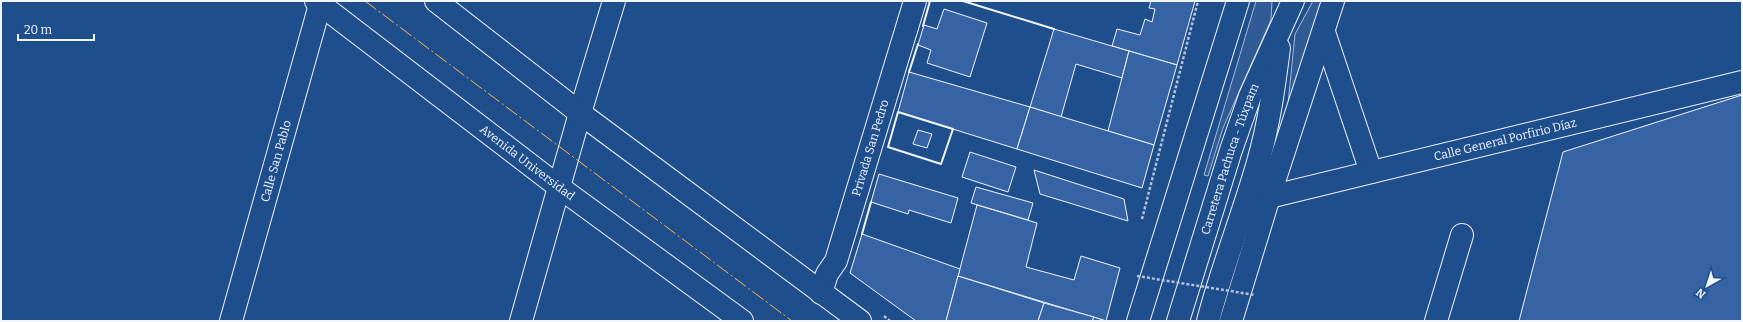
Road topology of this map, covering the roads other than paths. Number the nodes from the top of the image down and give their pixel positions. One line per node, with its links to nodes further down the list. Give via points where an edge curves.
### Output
1 (436, 1): 12 (main road)
2 (614, 1): 12 (main road)
3 (915, 1): 17 (main road, Privada San Pedro, via 836,261 827,274)
4 (1238, 1): 22 (main road)
5 (1285, 1): 9 (main road)
6 (1293, 1): 9 (main road, Carretera Pachuca - Túxpam)
7 (1333, 1): 10 (main road)
8 (319, 2): 14 (main road, Avenida Universidad); 18 (main road, Calle San Pablo)
9 (1282, 28): 23 (main road, Carretera Pachuca - Túxpam, via 1248,103 1226,164); 24 (main road, via 1273,102 1258,162)
10 (1324, 32): 13 (main road); 15 (main road)
11 (1742, 82): 13 (main road, Calle General Porfirio Díaz)
12 (580, 113): 14 (main road); 17 (main road)
13 (1371, 172): 15 (main road, Calle General Porfirio Díaz)
14 (559, 187): 19 (main road); 20 (main road, Avenida Universidad)
15 (1269, 197): 25 (main road)
16 (1462, 235): 26 (main road)
17 (821, 293): 21 (main road)
18 (232, 321)
19 (521, 321)
20 (742, 321)
21 (860, 321)
22 (1138, 321)
23 (1178, 321)
24 (1208, 321)
25 (1231, 321)
26 (1436, 321)

